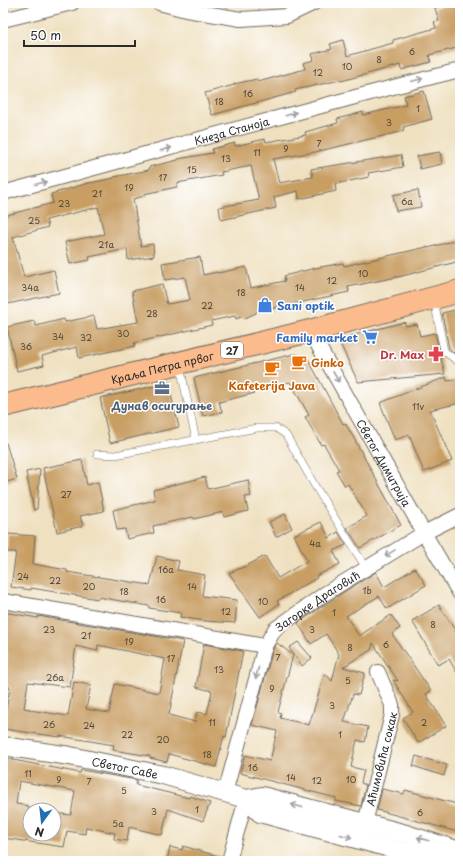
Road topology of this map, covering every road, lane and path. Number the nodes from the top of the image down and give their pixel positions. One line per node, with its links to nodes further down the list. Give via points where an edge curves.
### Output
1 (72, 3): 4 (street)
2 (159, 3): 3 (street, via 241,19 286,16)
3 (314, 3)
4 (3, 20)
5 (460, 70): 6 (street, Кнеза Станоја, one-way to 5)
6 (3, 193)
7 (460, 291): 8 (main road, Краља Петра првог / 27)
8 (434, 298): 9 (main road, Краља Петра првог / 27); 11 (lane, via 444,351)
9 (310, 331): 10 (main road, Краља Петра првог / 27); 16 (street, Светог Димитрија, one-way to 16)
10 (179, 363): 12 (main road, Краља Петра првог / 27); 13 (lane)
11 (460, 363)
12 (3, 406)
13 (196, 440): 14 (lane, via 115,455); 17 (lane, via 257,428 276,428 286,435)
14 (97, 454)
15 (460, 515): 16 (street, Загорке Драговић)
16 (424, 534): 17 (street, Загорке Драговић, one-way to 17); 18 (street, Светог Димитрија)
17 (366, 568): 20 (street, Загорке Драговић, via 275,629)
18 (460, 594)
19 (3, 601): 20 (street)
20 (265, 646): 23 (street, Загорке Драговић, one-way to 23)
21 (378, 672): 25 (street, Аћимовића сокак, via 392,705 392,715)
22 (3, 746): 23 (street, Светог Саве, via 70,756 155,774)
23 (225, 793): 24 (street, Светог Саве)
24 (246, 799): 25 (street, Светог Саве, one-way to 24, via 262,796); 27 (street); 28 (street, Светог Саве, one-way to 28, via 260,813)
25 (364, 823): 26 (street, Светог Саве, one-way to 25)
26 (460, 851)
27 (229, 861)
28 (438, 861)

